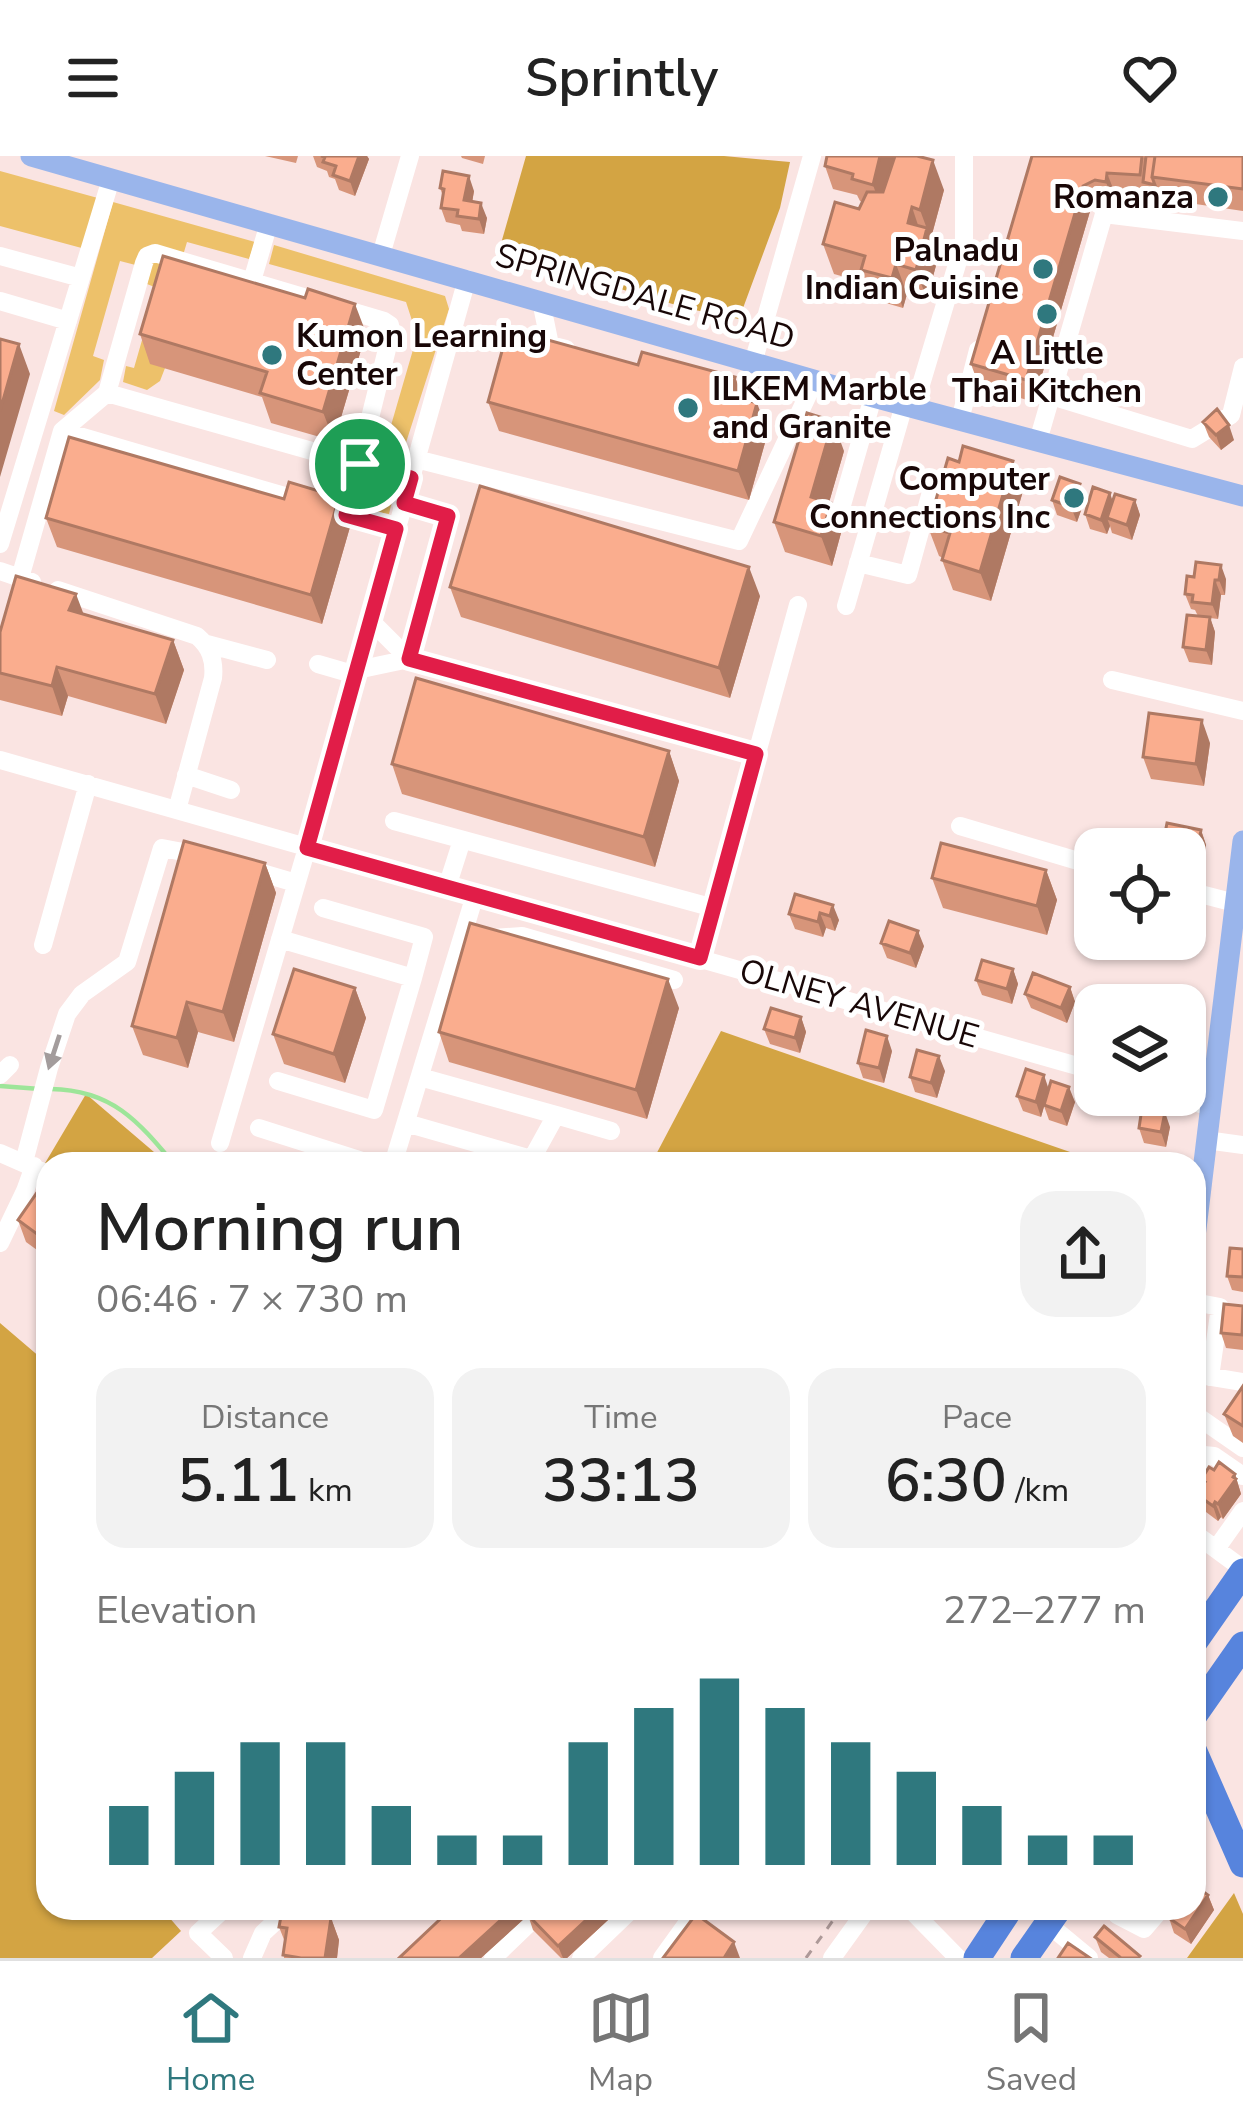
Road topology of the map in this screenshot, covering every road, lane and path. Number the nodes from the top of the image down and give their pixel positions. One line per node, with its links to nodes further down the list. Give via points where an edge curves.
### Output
1 (31, 156): 5 (main road, SPRINGDALE ROAD)
2 (410, 156): 8 (street)
3 (812, 156): 18 (street)
4 (963, 158): 24 (street, via 964,241)
5 (111, 179): 6 (main road, SPRINGDALE ROAD); 10 (street)
6 (269, 223): 8 (main road, SPRINGDALE ROAD); 12 (street)
7 (1243, 231): 22 (street, via 1104,214)
8 (381, 254): 11 (main road, SPRINGDALE ROAD)
9 (0, 256): 10 (street)
10 (81, 278): 15 (street)
11 (467, 279): 13 (main road, SPRINGDALE ROAD); 29 (street)
12 (252, 281): 21 (street, via 147,256); 28 (street, via 390,325)
13 (542, 301): 17 (street, via 550,345); 18 (main road, SPRINGDALE ROAD)
14 (0, 302): 15 (street)
15 (68, 321): 36 (street)
16 (982, 335): 25 (street)
17 (589, 354)
18 (753, 363): 20 (main road, SPRINGDALE ROAD)
19 (1243, 367): 22 (street, via 1231,415 1192,439)
20 (815, 380): 23 (main road, SPRINGDALE ROAD); 29 (street, via 740,541)
21 (107, 393): 26 (street); 28 (street)
22 (1051, 396): 27 (street)
23 (874, 397): 24 (main road, SPRINGDALE ROAD); 34 (street)
24 (909, 407): 25 (main road, SPRINGDALE ROAD); 37 (street)
25 (960, 421): 27 (main road, SPRINGDALE ROAD)
26 (62, 431): 33 (street); 39 (street)
27 (1037, 441): 31 (main road, SPRINGDALE ROAD)
28 (360, 464): 29 (street); 33 (street)
29 (414, 469): 32 (street)
30 (931, 492): 37 (street, via 908,575)
31 (1243, 496)
32 (404, 503): 35 (street); 44 (street, via 448,516)
33 (346, 515): 35 (street)
34 (838, 519)
35 (396, 529): 42 (street)
36 (0, 544)
37 (858, 563): 41 (street)
38 (0, 571): 39 (street)
39 (20, 578): 43 (street)
40 (798, 605): 50 (street)
41 (846, 606)
42 (371, 621): 44 (street); 47 (street)
43 (207, 644): 45 (street); 52 (street, via 213,678)
44 (409, 659): 47 (street); 50 (street)
45 (267, 660)
46 (318, 664): 47 (street)
47 (356, 672): 60 (street)
48 (1112, 680): 49 (street)
49 (1243, 711)
50 (756, 754): 68 (street)
51 (0, 760): 53 (street, OLNEY AVENUE)
52 (186, 775): 54 (street); 55 (street)
53 (88, 784): 55 (street, OLNEY AVENUE); 71 (street)
54 (231, 790)
55 (177, 810): 60 (street, OLNEY AVENUE)
56 (394, 820): 58 (street)
57 (960, 826): 61 (street)
58 (462, 840): 63 (street); 68 (street)
59 (1243, 841): 66 (main road)
60 (307, 848): 62 (street); 63 (street, OLNEY AVENUE)
61 (1074, 860)
62 (296, 883): 70 (street); 87 (street, one-way to 87, via 162,848 122,967 67,1014 49,1068)
63 (447, 887): 64 (street, OLNEY AVENUE)
64 (475, 895): 69 (street); 72 (street, OLNEY AVENUE)
65 (1206, 895): 66 (street)
66 (1235, 903): 79 (main road, via 1230,1023)
67 (323, 908): 73 (street, via 424,937)
68 (714, 908): 72 (street)
69 (466, 929): 74 (street, via 496,939 522,936); 76 (street)
70 (280, 939): 73 (street); 85 (street)
71 (43, 945)
72 (700, 958): 75 (street, OLNEY AVENUE)
73 (413, 978): 77 (street, via 374,1110)
74 (674, 980)
75 (1074, 1065)
76 (420, 1077): 80 (street); 81 (street)
77 (278, 1081)
78 (1206, 1106): 79 (street)
79 (1210, 1107): 84 (main road)
80 (556, 1115): 83 (street); 91 (street)
81 (406, 1123): 89 (street); 90 (street)
82 (259, 1128): 88 (street)
83 (611, 1131)
84 (1206, 1140): 86 (street); 92 (main road)
85 (220, 1143)
86 (1243, 1145)
87 (37, 1152)
88 (334, 1152)
89 (397, 1152)
90 (501, 1152)
91 (535, 1152)
92 (1205, 1152)
93 (0, 1153): 94 (street)
94 (35, 1167): 95 (street)
95 (0, 1243)
96 (1206, 1304): 97 (street, via 1220,1307)
97 (1206, 1361)
98 (1206, 1377): 99 (street)
99 (1243, 1382)
100 (1206, 1422): 101 (street)
101 (1243, 1448)
102 (1206, 1455): 103 (street)
103 (1243, 1477)
104 (1243, 1511): 106 (street)
105 (1206, 1539): 106 (street)
106 (1216, 1549): 107 (street)
107 (1243, 1570): 108 (highway)
108 (1206, 1624)
109 (1238, 1660): 110 (highway)
110 (1206, 1700)
111 (1206, 1779): 112 (highway)
112 (1243, 1864)
113 (212, 1920): 126 (street, via 198,1933)
114 (277, 1920): 127 (street)
115 (533, 1920): 128 (street)
116 (621, 1920): 129 (street)
117 (689, 1920): 130 (street)
118 (833, 1920): 131 (path)
119 (859, 1920): 132 (street)
120 (921, 1920): 133 (street)
121 (1002, 1920): 134 (highway)
122 (1050, 1920): 135 (highway)
123 (1056, 1920): 136 (street)
124 (1126, 1920): 125 (street, via 1144,1930)
125 (1152, 1920)
126 (224, 1958)
127 (252, 1958)
128 (493, 1958)
129 (581, 1958)
130 (662, 1958)
131 (806, 1958)
132 (832, 1958)
133 (958, 1958)
134 (976, 1958)
135 (1024, 1958)
136 (1089, 1958)

